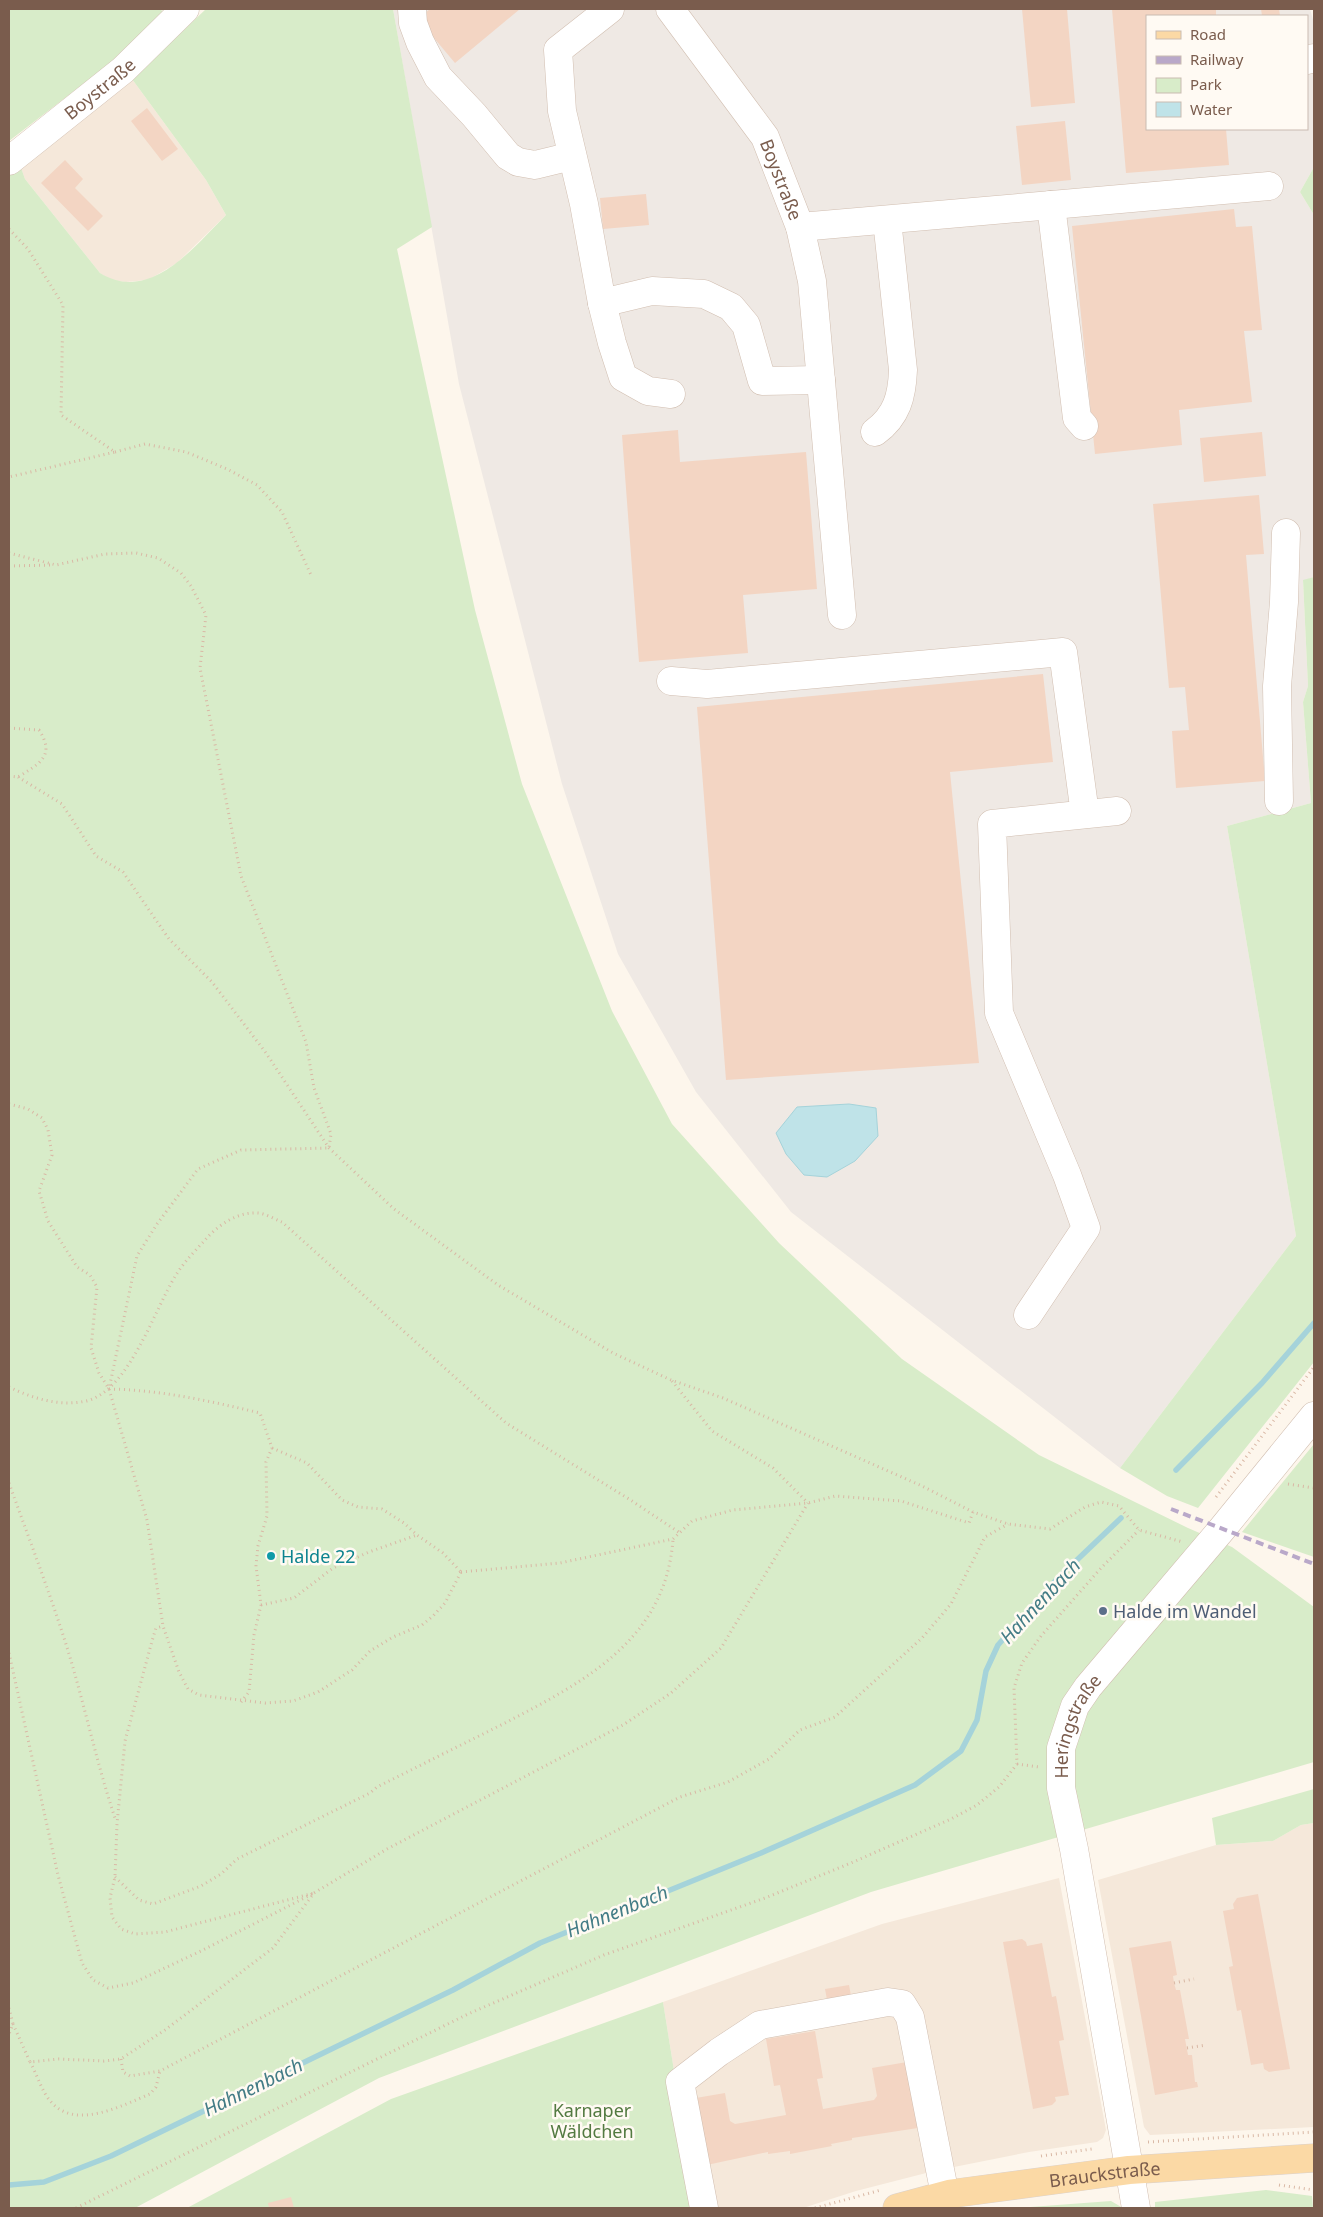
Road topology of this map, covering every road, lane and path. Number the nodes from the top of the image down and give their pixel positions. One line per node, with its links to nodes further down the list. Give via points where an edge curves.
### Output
1 (185, 9): 6 (street, Boystraße, via 123,70)
2 (412, 9): 5 (street, via 420,42 438,77 508,156 518,162 535,165)
3 (610, 9): 5 (street, via 558,50 562,111)
4 (670, 9): 10 (street, Boystraße, via 765,137)
5 (572, 156): 12 (street)
6 (9, 161)
7 (1269, 186): 8 (street)
8 (1050, 205): 9 (street); 15 (street, via 1077,418)
9 (887, 220): 10 (street); 16 (street, via 902,390 896,410)
10 (800, 227): 13 (street, Boystraße, via 812,281)
11 (9, 229): 17 (path, via 28,249 63,305 61,415)
12 (602, 303): 13 (street, via 652,291 704,294 731,307 746,325 762,381); 14 (street, via 623,377 648,392)
13 (821, 380): 24 (street, Boystraße)
14 (672, 394)
15 (1084, 426)
16 (875, 432)
17 (115, 452): 18 (path); 23 (path, via 145,444 186,452 257,485 282,512)
18 (9, 477)
19 (1286, 534): 29 (street, via 1276,686)
20 (9, 553): 21 (path)
21 (56, 565): 22 (path); 33 (path, via 105,554 136,553 158,558 181,573 206,615 200,668 241,876 306,1042 314,1088 331,1134)
22 (9, 566)
23 (311, 575)
24 (842, 614)
25 (671, 681): 31 (street, via 707,684 1063,652)
26 (9, 728): 28 (path, via 39,730 44,739 45,757)
27 (9, 776): 28 (path)
28 (18, 777): 33 (path, via 62,804 96,856 123,872 169,939 212,982 266,1052)
29 (1279, 801)
30 (1117, 811): 31 (street)
31 (1085, 814): 34 (street, via 992,824 999,1013 1086,1228)
32 (9, 1104): 38 (path, via 28,1109 42,1118 48,1130 52,1155 39,1191 48,1221 77,1266 90,1275 98,1287 91,1348)
33 (329, 1148): 36 (path, via 394,1210 498,1285 613,1353); 38 (path, via 241,1150 198,1169 137,1256)
34 (1028, 1315)
35 (1314, 1368): 43 (path, via 1217,1494)
36 (671, 1380): 42 (path, via 712,1431 773,1468); 44 (path, via 723,1398)
37 (9, 1387): 38 (path, via 58,1403 86,1401)
38 (109, 1389): 40 (path, via 196,1398 260,1413); 47 (path, via 143,1340 167,1290 188,1259 212,1232 228,1221 243,1214 259,1212 282,1222 506,1423); 53 (path, via 147,1520)
39 (1314, 1416): 72 (street, Heringstraße, via 1088,1687 1075,1706 1061,1748 1061,1788)
40 (272, 1448): 48 (path, via 307,1463 342,1500 358,1507 382,1509); 52 (path, via 266,1462 267,1516 256,1566)
41 (9, 1483): 58 (path, via 65,1642)
42 (808, 1502): 44 (path, via 835,1496 901,1501 969,1523); 47 (path, via 733,1510 692,1521); 60 (path, via 721,1648 671,1693 623,1725 387,1849)
43 (1217, 1504)
44 (973, 1512): 45 (path)
45 (1008, 1524): 46 (path, via 1050,1529 1085,1507 1101,1502 1119,1506); 70 (path, via 985,1537 952,1604 922,1638 835,1718 800,1730 769,1759 728,1782 680,1797)
46 (1139, 1530): 49 (path, via 1184,1542); 56 (path, via 1041,1636 1022,1663 1014,1688)
47 (680, 1533): 50 (path)
48 (417, 1535): 51 (path, via 443,1553); 52 (path, via 333,1568 294,1598)
49 (1190, 1535)
50 (674, 1538): 51 (path, via 560,1563); 59 (path, via 665,1586 644,1624 595,1672 541,1704 237,1859 201,1886 153,1904 139,1900)
51 (461, 1572): 55 (path, via 445,1603 434,1616 370,1651 352,1670 318,1692 293,1701)
52 (261, 1605): 55 (path, via 254,1636 249,1692)
53 (163, 1626): 55 (path, via 188,1689 199,1696); 58 (path, via 156,1628 125,1741)
54 (9, 1653): 60 (path, via 76,1944 82,1963 98,1984 108,1988 133,1983)
55 (241, 1702)
56 (1017, 1764): 57 (path); 74 (path, via 992,1793 951,1819 766,1898 604,1955 477,2010)
57 (1037, 1767)
58 (117, 1824): 59 (path)
59 (115, 1877): 60 (path, via 110,1898 112,1917 121,1929 135,1934 165,1932)
60 (314, 1893): 68 (path, via 273,1948 165,2030)
61 (1194, 1979): 62 (path)
62 (1174, 1983)
63 (9, 2008): 64 (path)
64 (13, 2024): 65 (path); 69 (path)
65 (9, 2034)
66 (1206, 2045): 67 (path)
67 (1187, 2048)
68 (121, 2059): 69 (path); 70 (path, via 123,2072 130,2076)
69 (30, 2062): 70 (path, via 51,2102 75,2115 94,2114 150,2094 156,2087)
70 (160, 2071)
71 (1314, 2158): 72 (main road, Brauckstraße)
72 (1129, 2170): 73 (main road, Brauckstraße); 77 (street, Heringstraße)
73 (945, 2195): 75 (street, via 910,2017 902,2004 888,2002 760,2025 680,2082); 76 (main road, Brauckstraße)
74 (76, 2208)
75 (704, 2208)
76 (897, 2208)
77 (1136, 2208)

